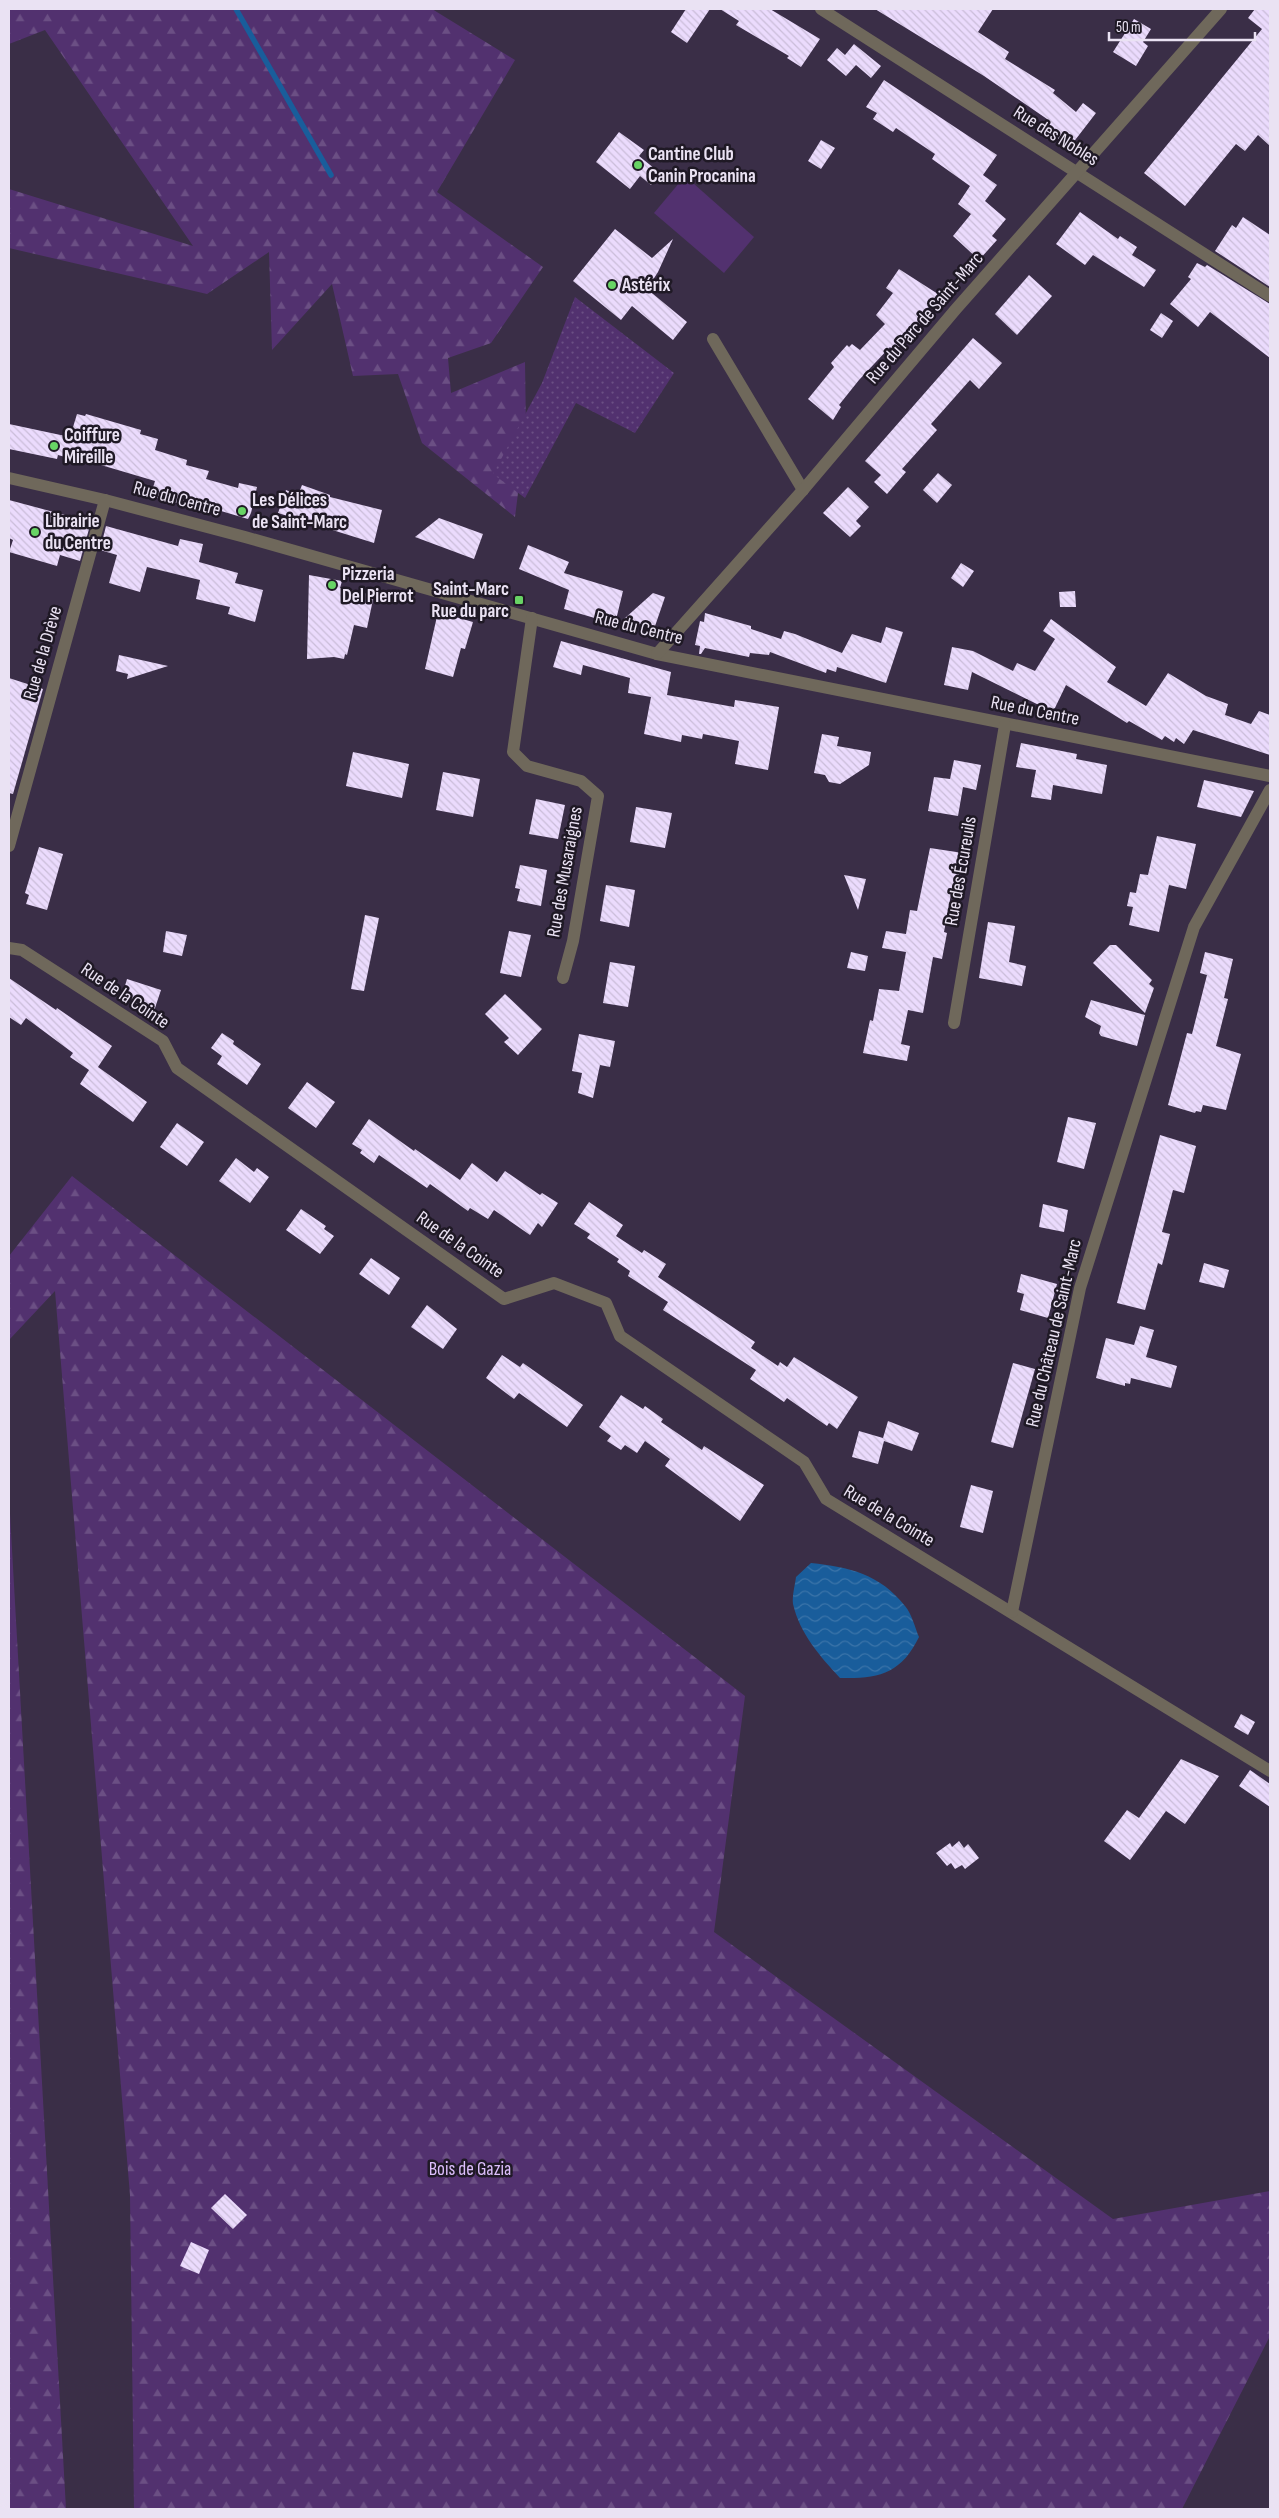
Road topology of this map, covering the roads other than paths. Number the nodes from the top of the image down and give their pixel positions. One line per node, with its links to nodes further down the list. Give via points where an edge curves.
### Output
1 (821, 9): 3 (street, Rue des Nobles)
2 (1221, 9): 3 (street, Rue du Parc de Saint-Marc)
3 (1077, 171): 4 (street, Rue des Nobles); 7 (street, Rue du Parc de Saint-Marc)
4 (1270, 296)
5 (713, 339): 7 (street)
6 (9, 478): 8 (street, Rue du Centre)
7 (803, 490): 10 (street, Rue du Parc de Saint-Marc)
8 (105, 500): 9 (street, Rue du Centre); 14 (street, Rue de la Drève)
9 (532, 618): 10 (street, Rue du Centre); 16 (street, Rue des Musaraignes, via 513,752 527,766 581,781 598,796 573,941)
10 (657, 654): 11 (street, Rue du Centre)
11 (1005, 725): 12 (street, Rue du Centre); 17 (street, Rue des Écureuils)
12 (1270, 776)
13 (1270, 790): 18 (street, Rue du Château de Saint-Marc, via 1194,927 1083,1278)
14 (9, 846)
15 (9, 948): 18 (street, Rue de la Cointe, via 22,950 163,1041 177,1068 504,1299 554,1283 606,1303 620,1336 804,1462 826,1499)
16 (563, 978)
17 (954, 1023)
18 (1012, 1612): 19 (street)
19 (1270, 1771)

